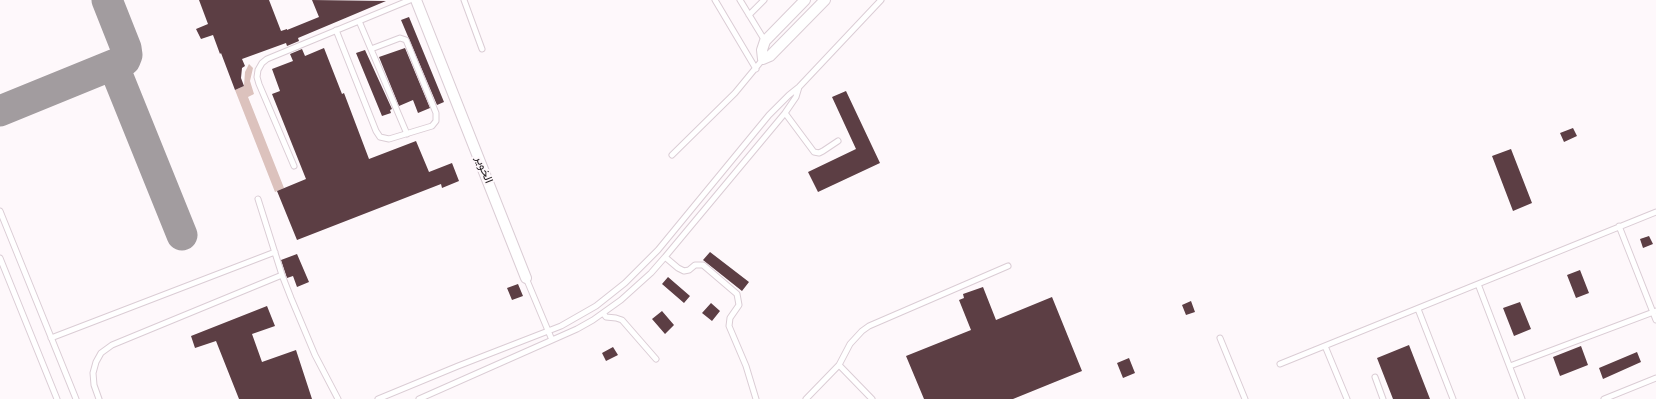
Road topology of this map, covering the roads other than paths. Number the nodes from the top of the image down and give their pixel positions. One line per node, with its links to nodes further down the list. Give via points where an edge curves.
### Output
1 (410, 0): 11 (lane)
2 (416, 0): 33 (street, الخوير)
3 (464, 0): 14 (lane)
4 (715, 0): 17 (lane)
5 (740, 0): 10 (lane)
6 (764, 0): 10 (lane)
7 (805, 0): 13 (street)
8 (825, 0): 16 (street, via 770,56)
9 (881, 0): 18 (lane)
10 (749, 15): 13 (lane)
11 (359, 21): 12 (lane); 15 (lane)
12 (336, 30): 20 (lane, via 378,134 383,139 388,139); 23 (lane, via 267,59 258,70 259,84)
13 (765, 41): 16 (street)
14 (482, 48)
15 (371, 49): 20 (lane); 20 (lane, via 400,38 408,42 436,117 434,124 429,128)
16 (763, 59): 17 (lane)
17 (756, 69): 22 (lane)
18 (799, 87): 19 (lane, via 796,97); 39 (lane, via 769,115 658,250 625,283 596,306)
19 (785, 113): 21 (lane, via 814,152 819,153); 29 (lane)
20 (407, 134)
21 (838, 141)
22 (672, 155)
23 (294, 166)
24 (258, 199): 28 (lane)
25 (0, 211): 40 (lane)
26 (1656, 212): 27 (lane)
27 (1619, 226): 34 (lane); 36 (lane)
28 (275, 252): 32 (lane); 40 (lane)
29 (665, 257): 37 (lane, via 651,273); 56 (lane, via 684,271 695,265 703,265 737,294 739,305 730,318 729,326 746,366)
30 (0, 258): 50 (lane)
31 (1008, 266): 46 (lane, via 870,326 850,344)
32 (282, 275): 52 (lane, via 112,345 101,353 93,373); 53 (lane, via 315,355)
33 (526, 278): 39 (lane, الخوير)
34 (1478, 284): 35 (lane); 47 (lane)
35 (1418, 309): 43 (lane); 62 (lane)
36 (1654, 311): 38 (lane); 47 (lane)
37 (603, 313): 42 (lane); 44 (lane, via 606,317 622,320)
38 (1656, 320)
39 (548, 332): 42 (lane, الخوير); 54 (lane)
40 (51, 338): 51 (lane)
41 (1220, 338): 59 (lane)
42 (552, 340): 55 (lane)
43 (1325, 346): 45 (lane); 60 (lane)
44 (656, 358)
45 (1280, 364)
46 (839, 366): 57 (lane); 58 (lane)
47 (1510, 366): 63 (lane)
48 (1375, 377): 61 (lane)
49 (1656, 378): 64 (lane)
50 (57, 399)
51 (76, 399)
52 (99, 399)
53 (338, 399)
54 (378, 399)
55 (419, 399)
56 (756, 399)
57 (806, 399)
58 (872, 399)
59 (1245, 399)
60 (1347, 399)
61 (1383, 399)
62 (1453, 399)
63 (1522, 399)
64 (1604, 399)

